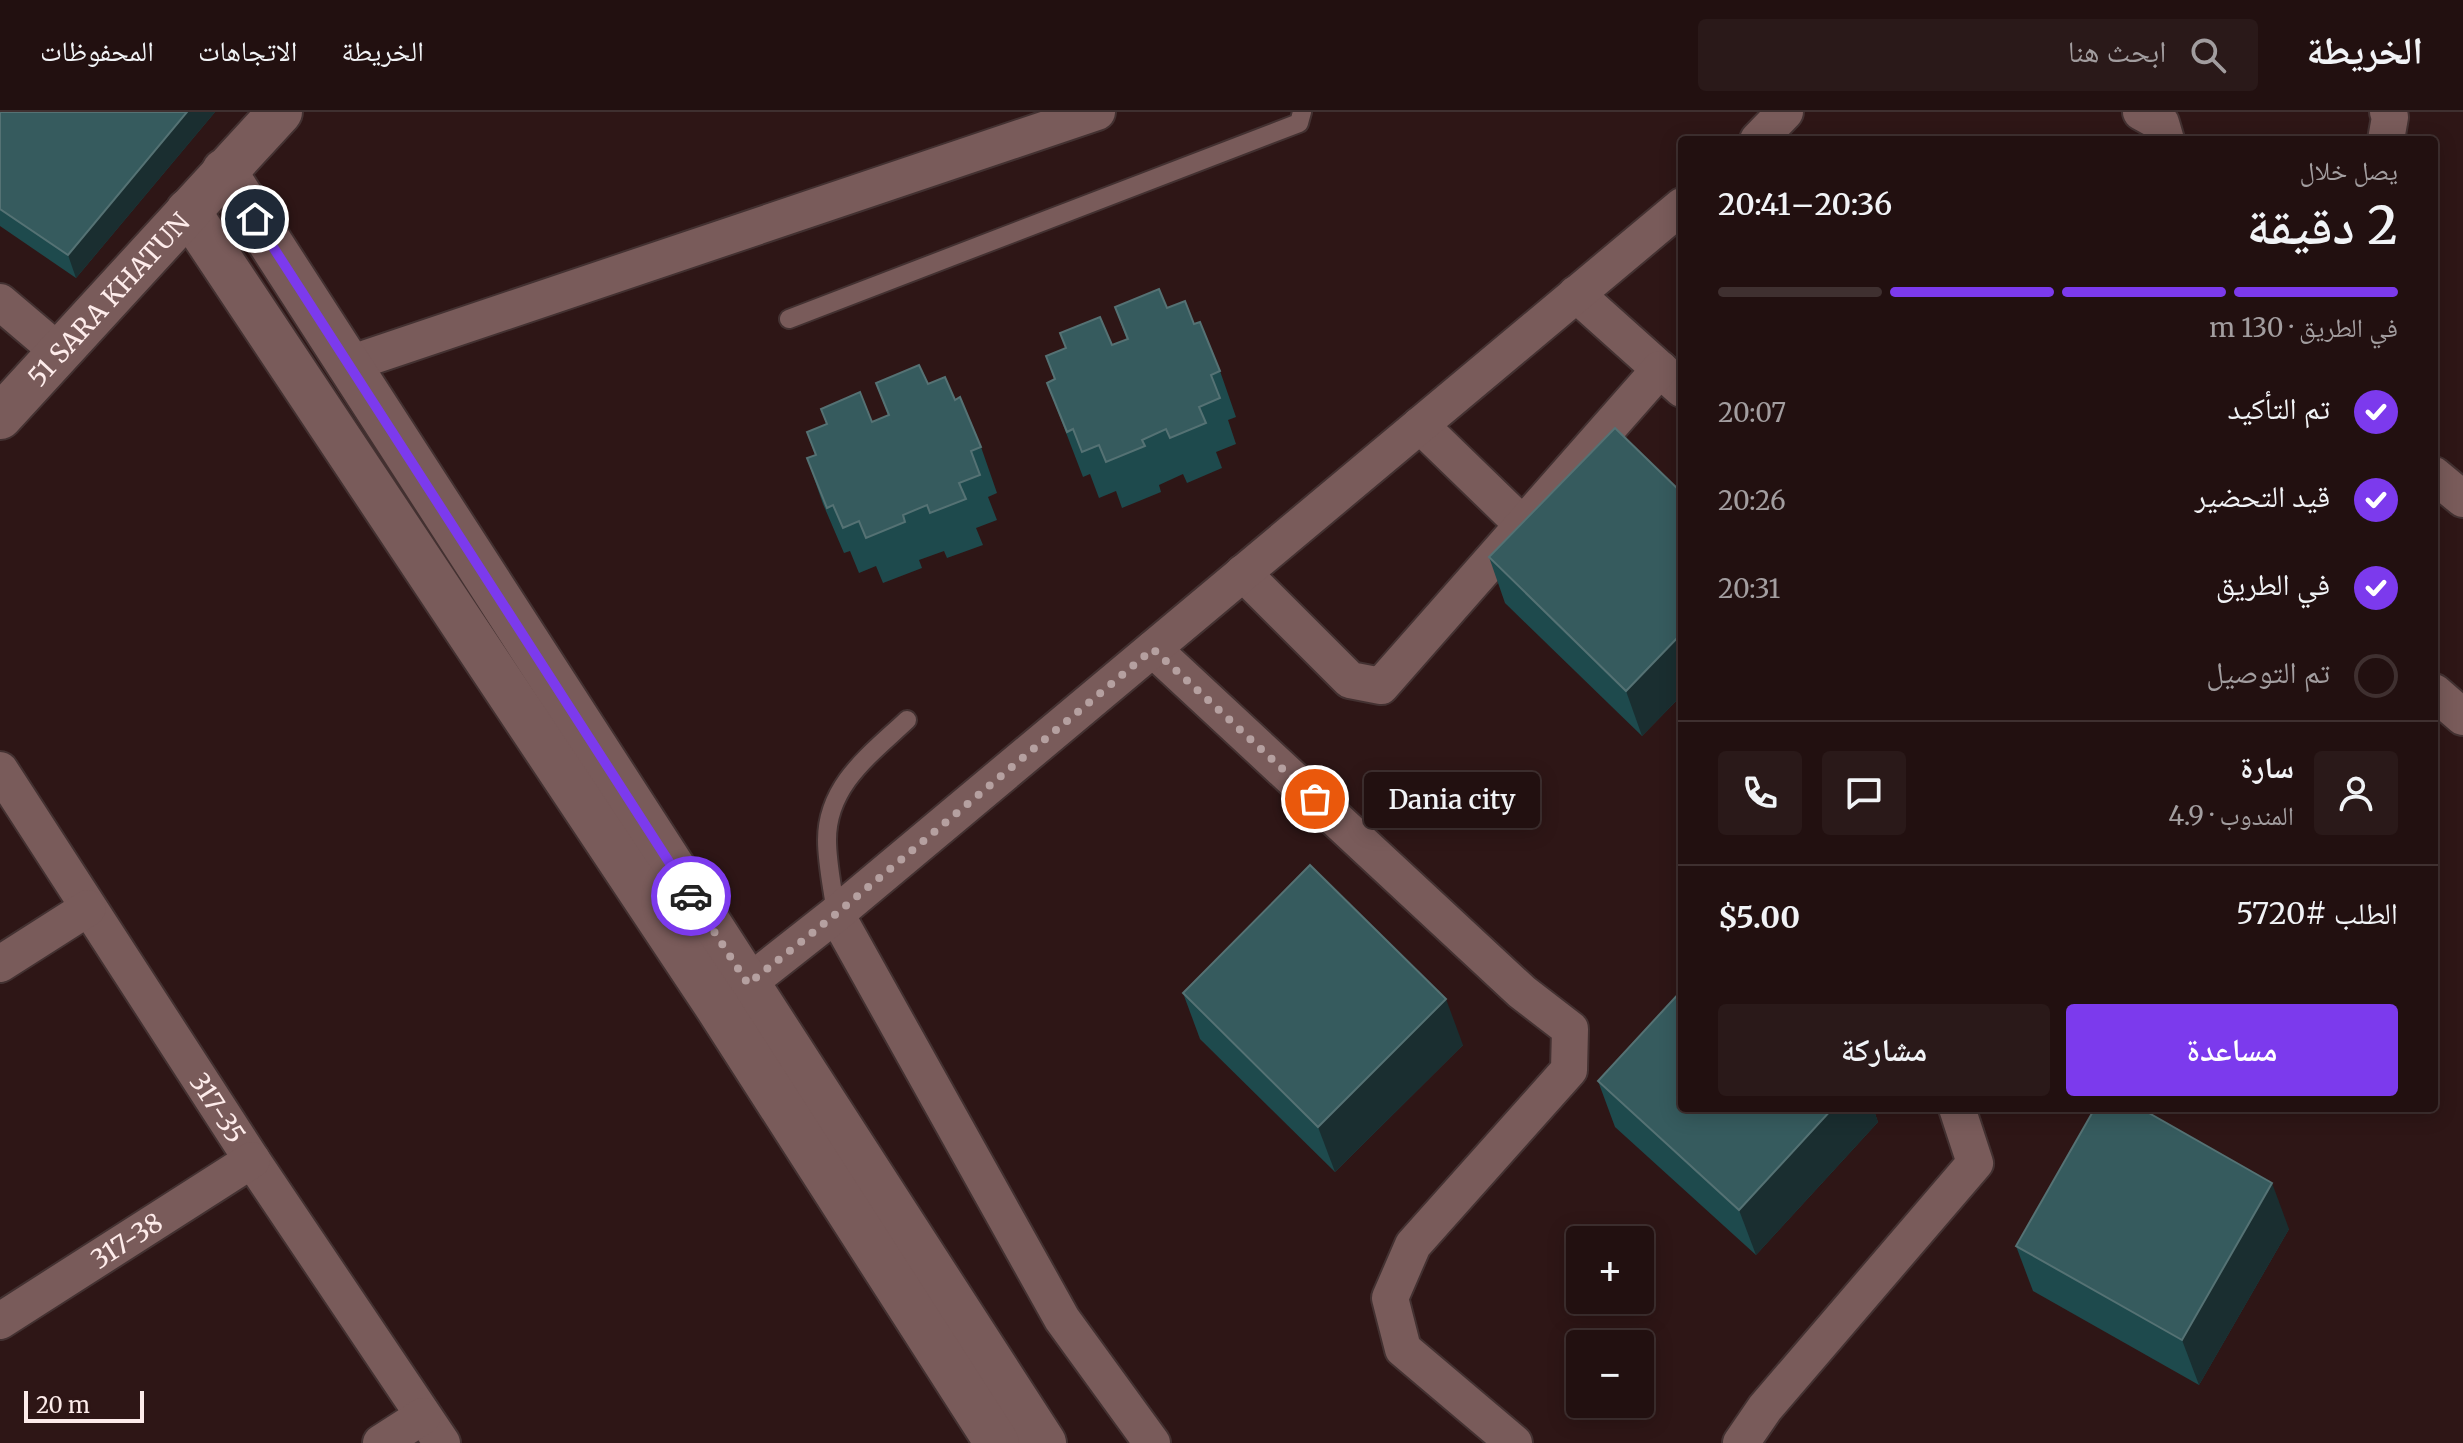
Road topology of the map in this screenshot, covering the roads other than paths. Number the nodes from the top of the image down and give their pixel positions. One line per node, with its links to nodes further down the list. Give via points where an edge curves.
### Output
1 (280, 112): 10 (street, 51 SARA KHATUN)
2 (1097, 112): 17 (street)
3 (1302, 112): 15 (lane, via 1299,123)
4 (1785, 112): 7 (street)
5 (2141, 112): 8 (street, via 2161,123)
6 (2388, 112): 9 (street)
7 (1762, 136)
8 (2165, 136)
9 (2387, 136)
10 (224, 171): 12 (street, 51 SARA KHATUN); 17 (street)
11 (1678, 209): 13 (street)
12 (188, 211): 16 (street, 51 SARA KHATUN); 33 (street)
13 (1576, 294): 18 (street); 20 (street)
14 (0, 302): 16 (street)
15 (789, 319)
16 (59, 352): 19 (street, 51 SARA KHATUN)
17 (349, 364): 33 (street)
18 (1671, 379): 23 (street)
19 (0, 417)
20 (1420, 425): 23 (street); 24 (street)
21 (2438, 478): 22 (street)
22 (2463, 499)
23 (1523, 525): 24 (street, via 1381,686 1350,680)
24 (1243, 573): 25 (street)
25 (1153, 649): 31 (street); 41 (street, via 1522,992 1570,1029 1569,1070 1413,1245 1390,1298 1403,1349)
26 (2438, 695): 27 (street)
27 (2463, 717)
28 (907, 720): 31 (lane, via 849,775 830,812 827,840)
29 (0, 770): 30 (street, 317-35)
30 (88, 908): 32 (street); 35 (street, 317-35)
31 (836, 914): 33 (street); 40 (street, via 1062,1319)
32 (0, 964)
33 (733, 996): 38 (street)
34 (1958, 1112): 42 (street, via 1975,1163 1765,1408)
35 (252, 1160): 36 (street, 317-38); 37 (street, 317-35)
36 (0, 1321)
37 (432, 1430): 39 (street)
38 (1021, 1439)
39 (381, 1443)
40 (1152, 1443)
41 (1514, 1443)
42 (1741, 1443)

